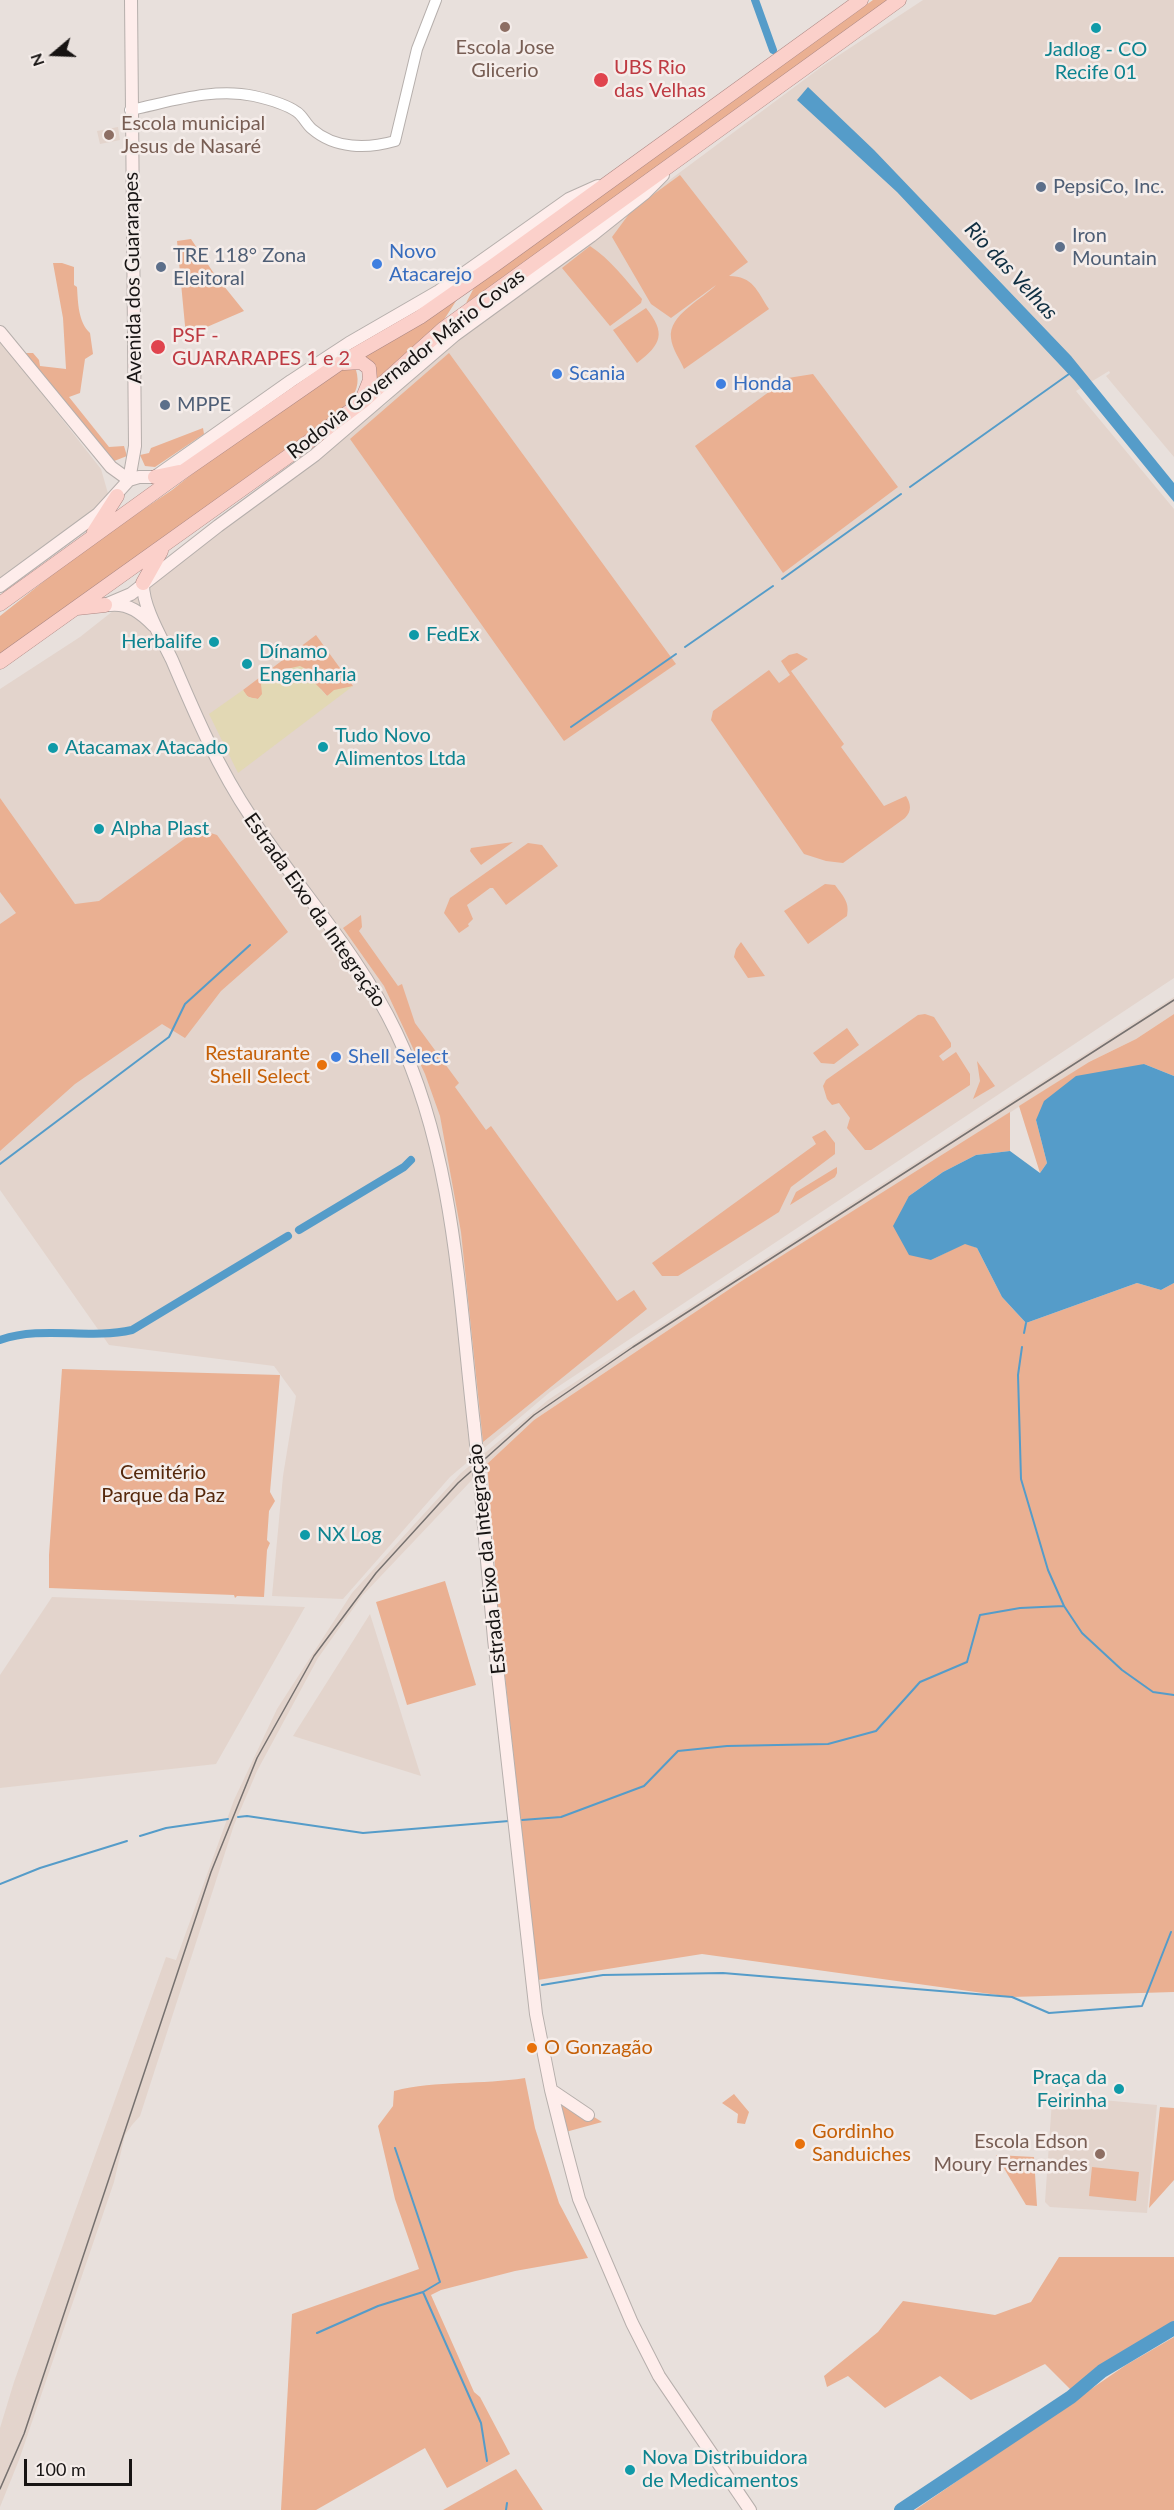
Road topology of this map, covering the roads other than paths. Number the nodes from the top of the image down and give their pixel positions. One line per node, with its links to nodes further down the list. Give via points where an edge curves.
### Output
1 (131, 0): 5 (main road, Avenida dos Guararapes)
2 (436, 0): 5 (street, via 417,49 395,141 363,146 334,142 310,128 294,110 231,93)
3 (861, 0): 7 (highway, Rodovia Governador Mário Covas)
4 (899, 0): 6 (highway, Rodovia Governador Mário Covas)
5 (130, 110): 11 (main road, Avenida dos Guararapes)
6 (671, 165): 10 (highway, Rodovia Governador Mário Covas, via 443,329); 19 (main road, via 645,193 455,335 315,455)
7 (616, 178): 9 (highway, Rodovia Governador Mário Covas, via 420,317); 14 (main road, via 569,199 439,291 301,374)
8 (0, 332): 12 (main road)
9 (337, 364): 10 (highway, via 361,362 369,368 370,380); 13 (highway, Rodovia Governador Mário Covas)
10 (362, 402): 18 (highway, Rodovia Governador Mário Covas)
11 (135, 448): 14 (main road, Avenida dos Guararapes, via 143,470); 15 (main road, Avenida dos Guararapes)
12 (111, 467): 15 (main road); 16 (main road)
13 (184, 471): 14 (highway); 17 (highway, Rodovia Governador Mário Covas)
14 (155, 477): 15 (main road)
15 (129, 480): 16 (main road)
16 (117, 496): 17 (highway); 20 (main road)
17 (87, 542): 21 (highway, Rodovia Governador Mário Covas)
18 (167, 543): 19 (highway); 23 (highway, Rodovia Governador Mário Covas)
19 (143, 583): 22 (main road, via 128,596); 24 (main road, Estrada Eixo da Integração, via 144,597)
20 (0, 586)
21 (0, 604)
22 (105, 605): 23 (highway); 24 (main road, Estrada Eixo da Integração, via 133,608)
23 (75, 608): 25 (highway, Rodovia Governador Mário Covas)
24 (159, 632): 26 (main road, Estrada Eixo da Integração, bridge, via 233,789 380,1000 404,1050 428,1118 453,1242 536,2014)
25 (0, 662)
26 (551, 2090): 27 (main road); 28 (main road, Estrada Eixo da Integração, via 579,2199 632,2324 658,2376)
27 (588, 2115)
28 (750, 2510)

